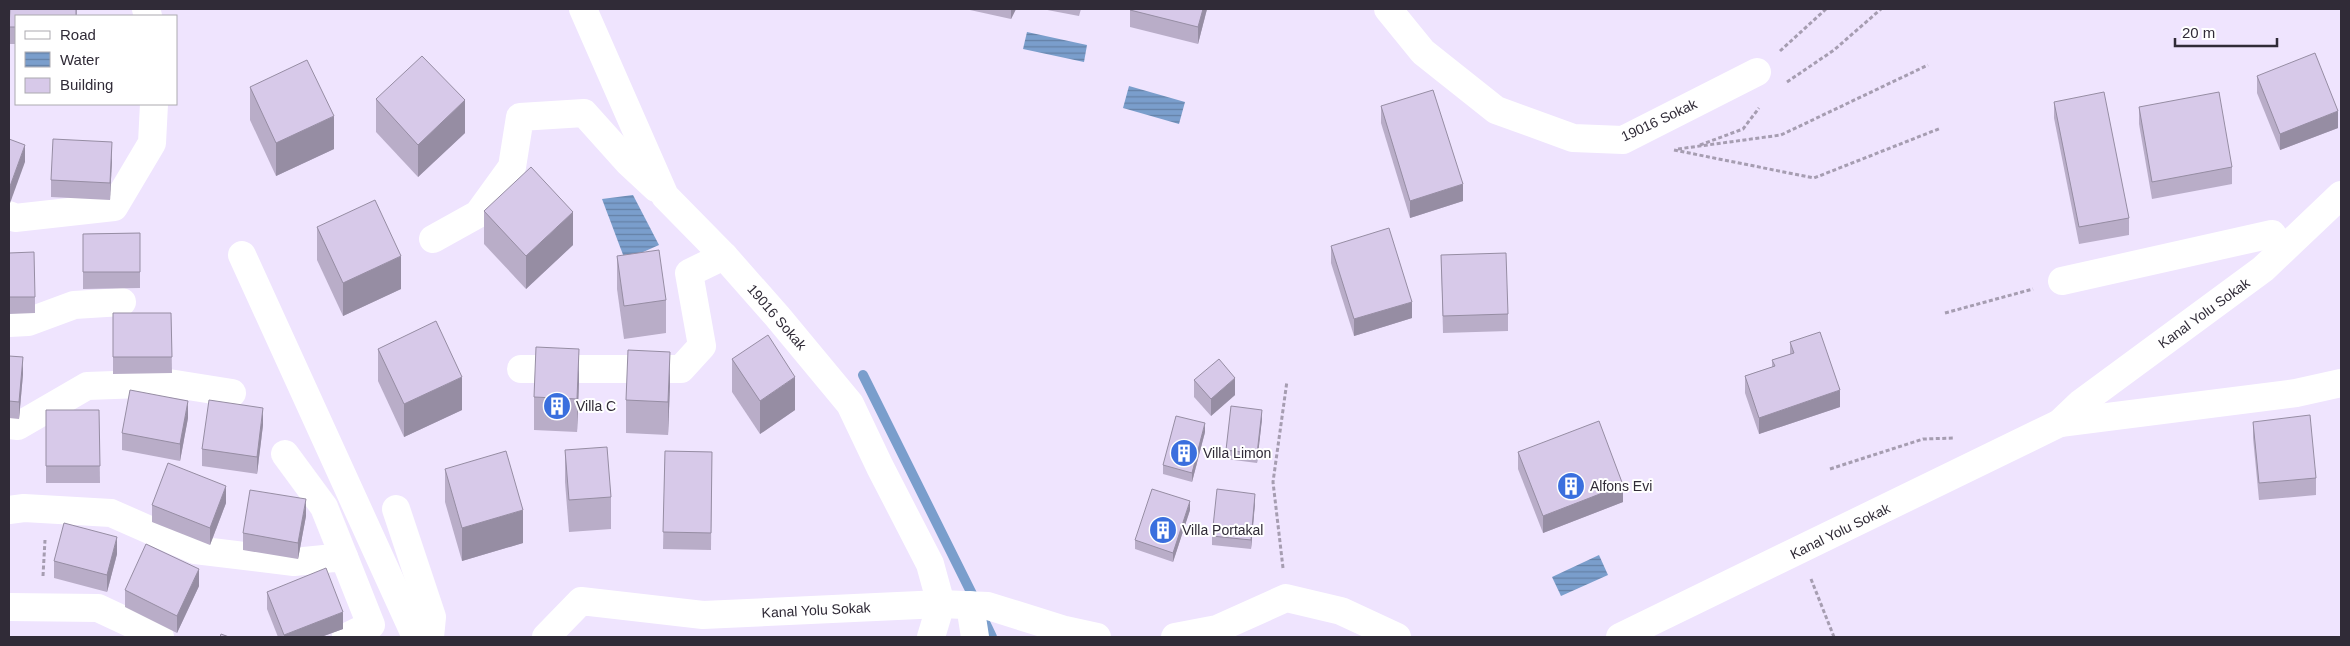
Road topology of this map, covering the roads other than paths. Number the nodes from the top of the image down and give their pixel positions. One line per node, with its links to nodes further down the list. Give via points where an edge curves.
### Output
1 (583, 9): 6 (street, 19016 Sokak)
2 (1388, 9): 3 (street, 19016 Sokak, via 1423,52 1496,110 1573,138 1623,140)
3 (1757, 72)
4 (154, 105): 7 (street, via 152,143 114,207 15,218)
5 (2341, 195): 9 (street, Kanal Yolu Sokak)
6 (665, 196): 8 (street, via 628,162 584,113 520,117 512,167 478,214); 11 (street, 19016 Sokak)
7 (9, 216)
8 (433, 239)
9 (2283, 250): 12 (street, via 2272,234); 18 (street, Kanal Yolu Sokak, via 2263,269 2081,403)
10 (242, 255): 29 (street)
11 (724, 256): 15 (street, via 689,273 702,346 681,369); 24 (street, 19016 Sokak, via 850,404 930,564)
12 (2062, 281)
13 (122, 302): 14 (street, via 74,305 28,322)
14 (9, 322)
15 (521, 369)
16 (2341, 383): 18 (street, Kanal Yolu Sokak, via 2296,393)
17 (232, 393): 19 (street, via 169,383 87,386 18,426)
18 (2060, 423): 37 (street, Kanal Yolu Sokak)
19 (9, 425)
20 (285, 454): 23 (street, via 324,508)
21 (396, 509): 30 (street, via 432,616)
22 (9, 510): 23 (street, via 111,513 195,550 294,562)
23 (344, 556): 28 (street, via 371,625)
24 (941, 604): 25 (street, Kanal Yolu Sokak); 31 (street, Kanal Yolu Sokak, via 704,615 581,601); 32 (street)
25 (970, 605): 33 (street); 34 (street, Kanal Yolu Sokak, via 988,606)
26 (9, 607): 27 (street, via 98,608)
27 (160, 637)
28 (346, 637)
29 (416, 637)
30 (430, 637)
31 (546, 637)
32 (931, 637)
33 (975, 637)
34 (1098, 637)
35 (1175, 637): 36 (street, via 1217,629 1286,598 1341,611)
36 (1397, 637)
37 (1620, 637)

